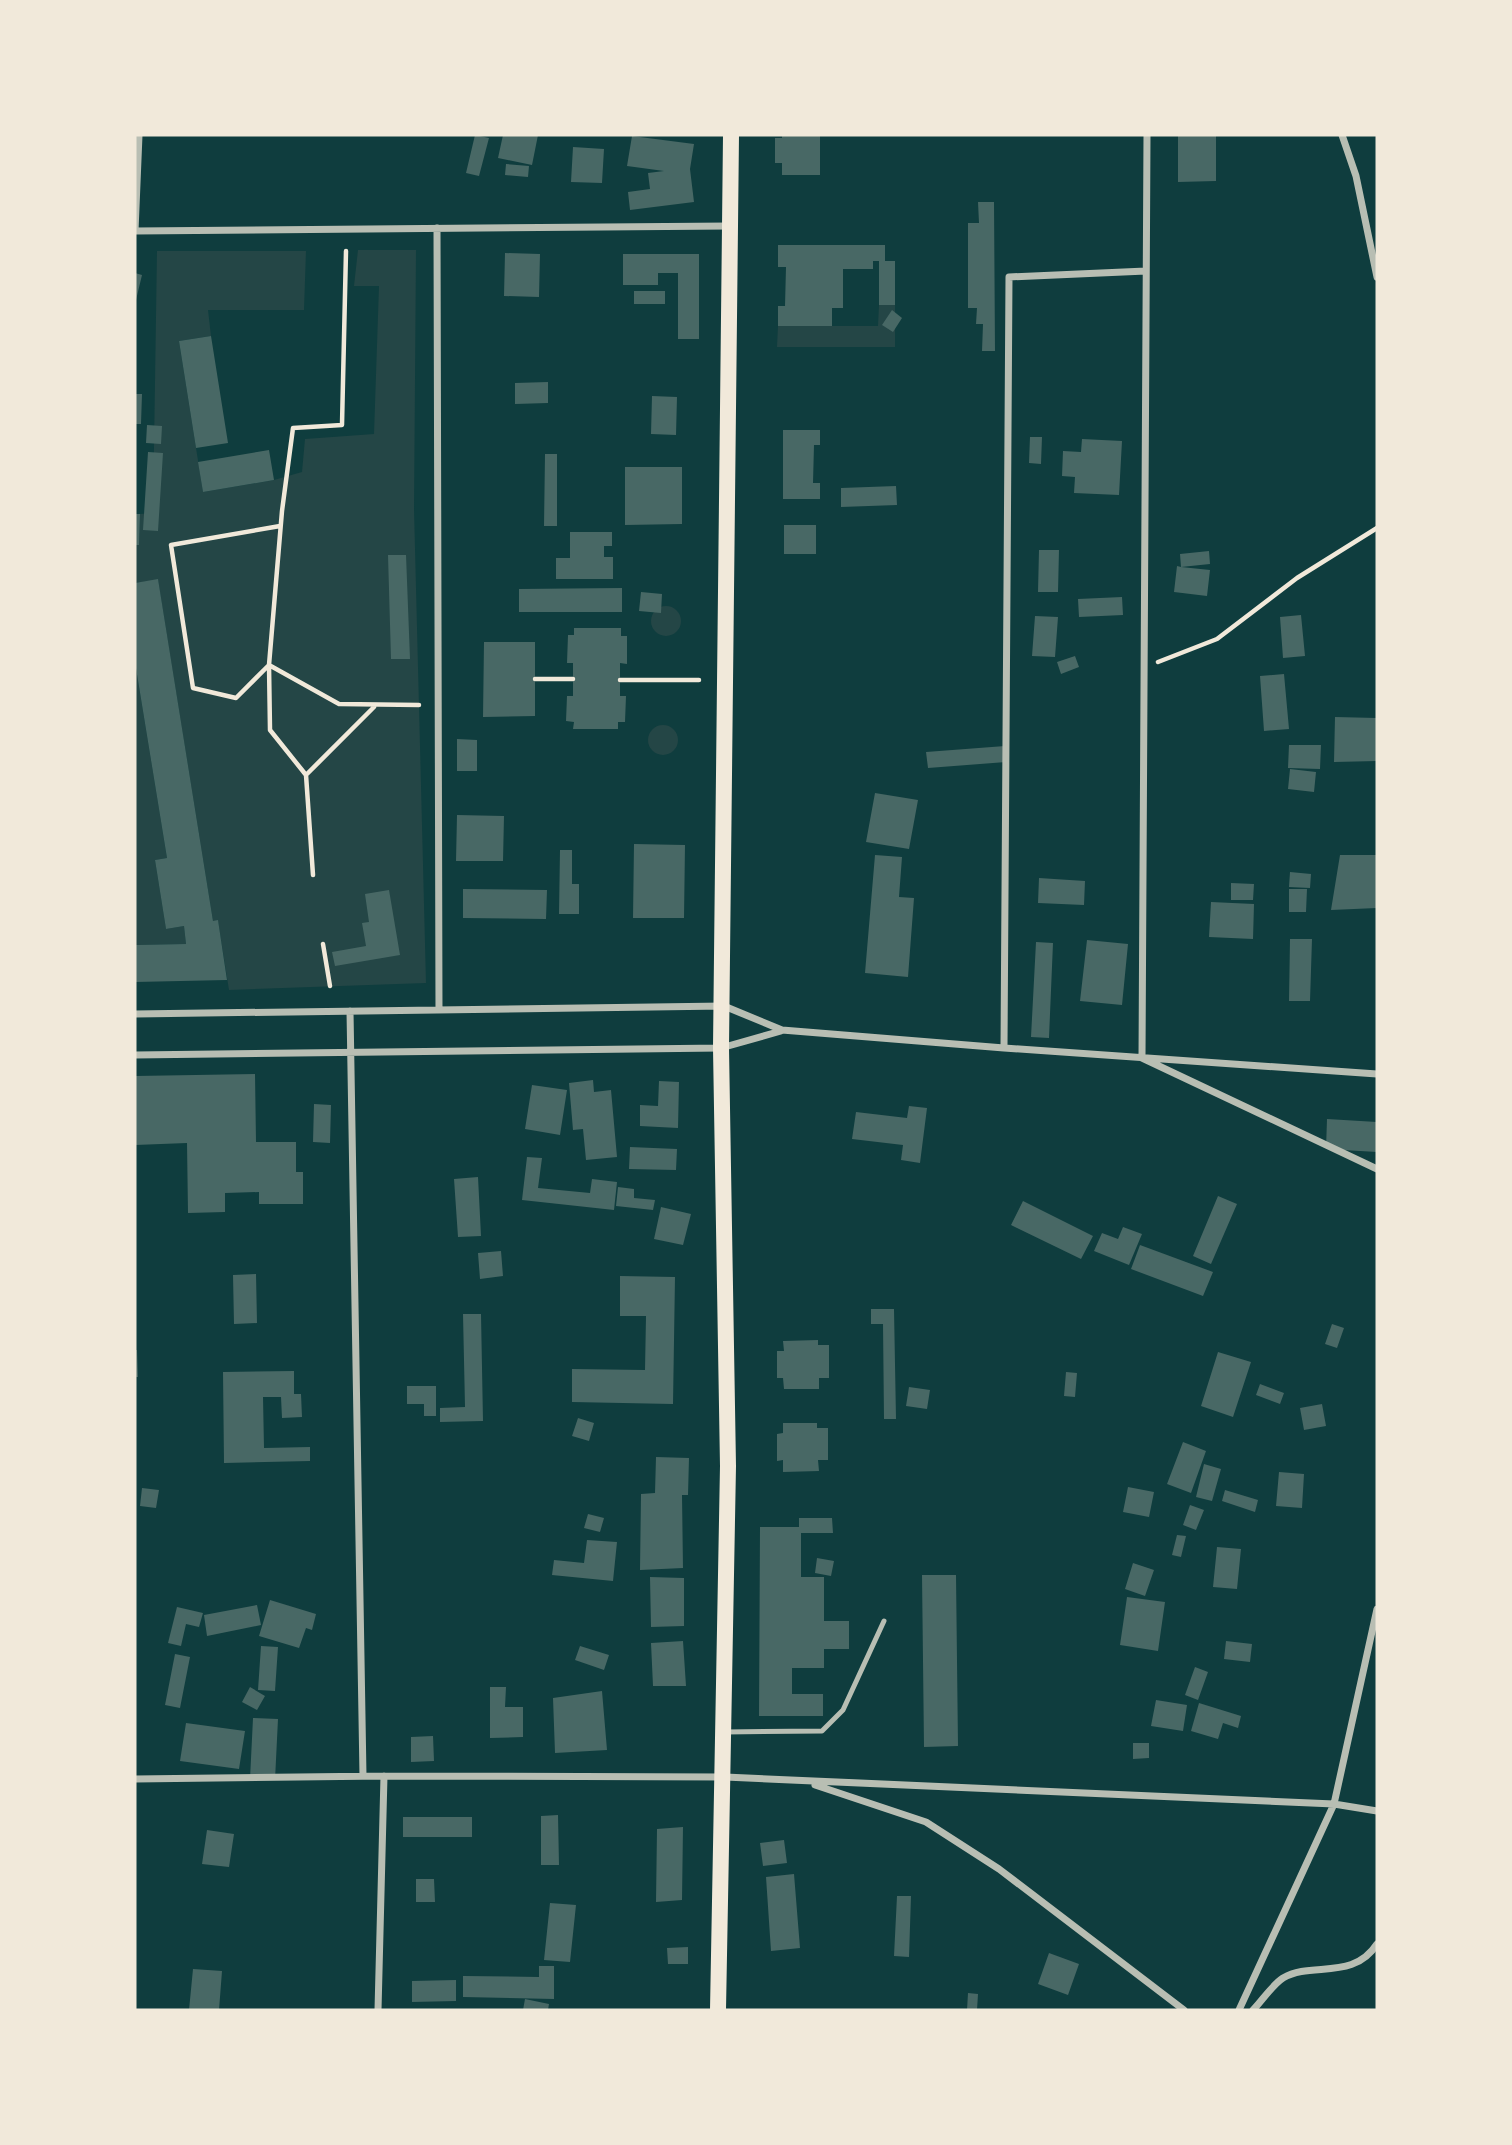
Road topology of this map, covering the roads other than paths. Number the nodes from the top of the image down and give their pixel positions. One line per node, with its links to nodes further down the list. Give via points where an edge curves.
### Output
1 (139, 135): 7 (street)
2 (731, 135): 5 (main road)
3 (1147, 135): 8 (street)
4 (1342, 135): 9 (street, via 1356,176)
5 (731, 226): 6 (street); 10 (main road)
6 (437, 228): 7 (street); 11 (street)
7 (135, 231)
8 (1146, 271): 16 (street, via 1009,277); 19 (street)
9 (1377, 277)
10 (723, 1006): 11 (street); 14 (street); 15 (main road)
11 (439, 1010): 12 (street)
12 (351, 1012): 13 (street); 17 (street)
13 (135, 1014)
14 (782, 1030): 15 (street); 16 (street)
15 (721, 1048): 17 (street); 24 (main road, via 728,1466)
16 (1004, 1048): 19 (street)
17 (352, 1053): 18 (street); 25 (street)
18 (135, 1055)
19 (1142, 1058): 20 (street); 21 (street)
20 (1377, 1074)
21 (1377, 1169)
22 (1377, 1609): 30 (street)
23 (884, 1620): 24 (lane, via 843,1710 822,1731)
24 (725, 1732): 27 (main road)
25 (363, 1776): 26 (street); 28 (street)
26 (384, 1776): 27 (street); 33 (street)
27 (725, 1777): 29 (street); 34 (main road)
28 (135, 1779)
29 (806, 1782): 30 (street); 35 (street, via 926,1822 999,1869)
30 (1334, 1804): 31 (street); 36 (street)
31 (1377, 1811)
32 (1377, 1944): 37 (street, via 1365,1958 1349,1966 1283,1978)
33 (378, 2010)
34 (718, 2010)
35 (1184, 2010)
36 (1239, 2010)
37 (1253, 2010)

